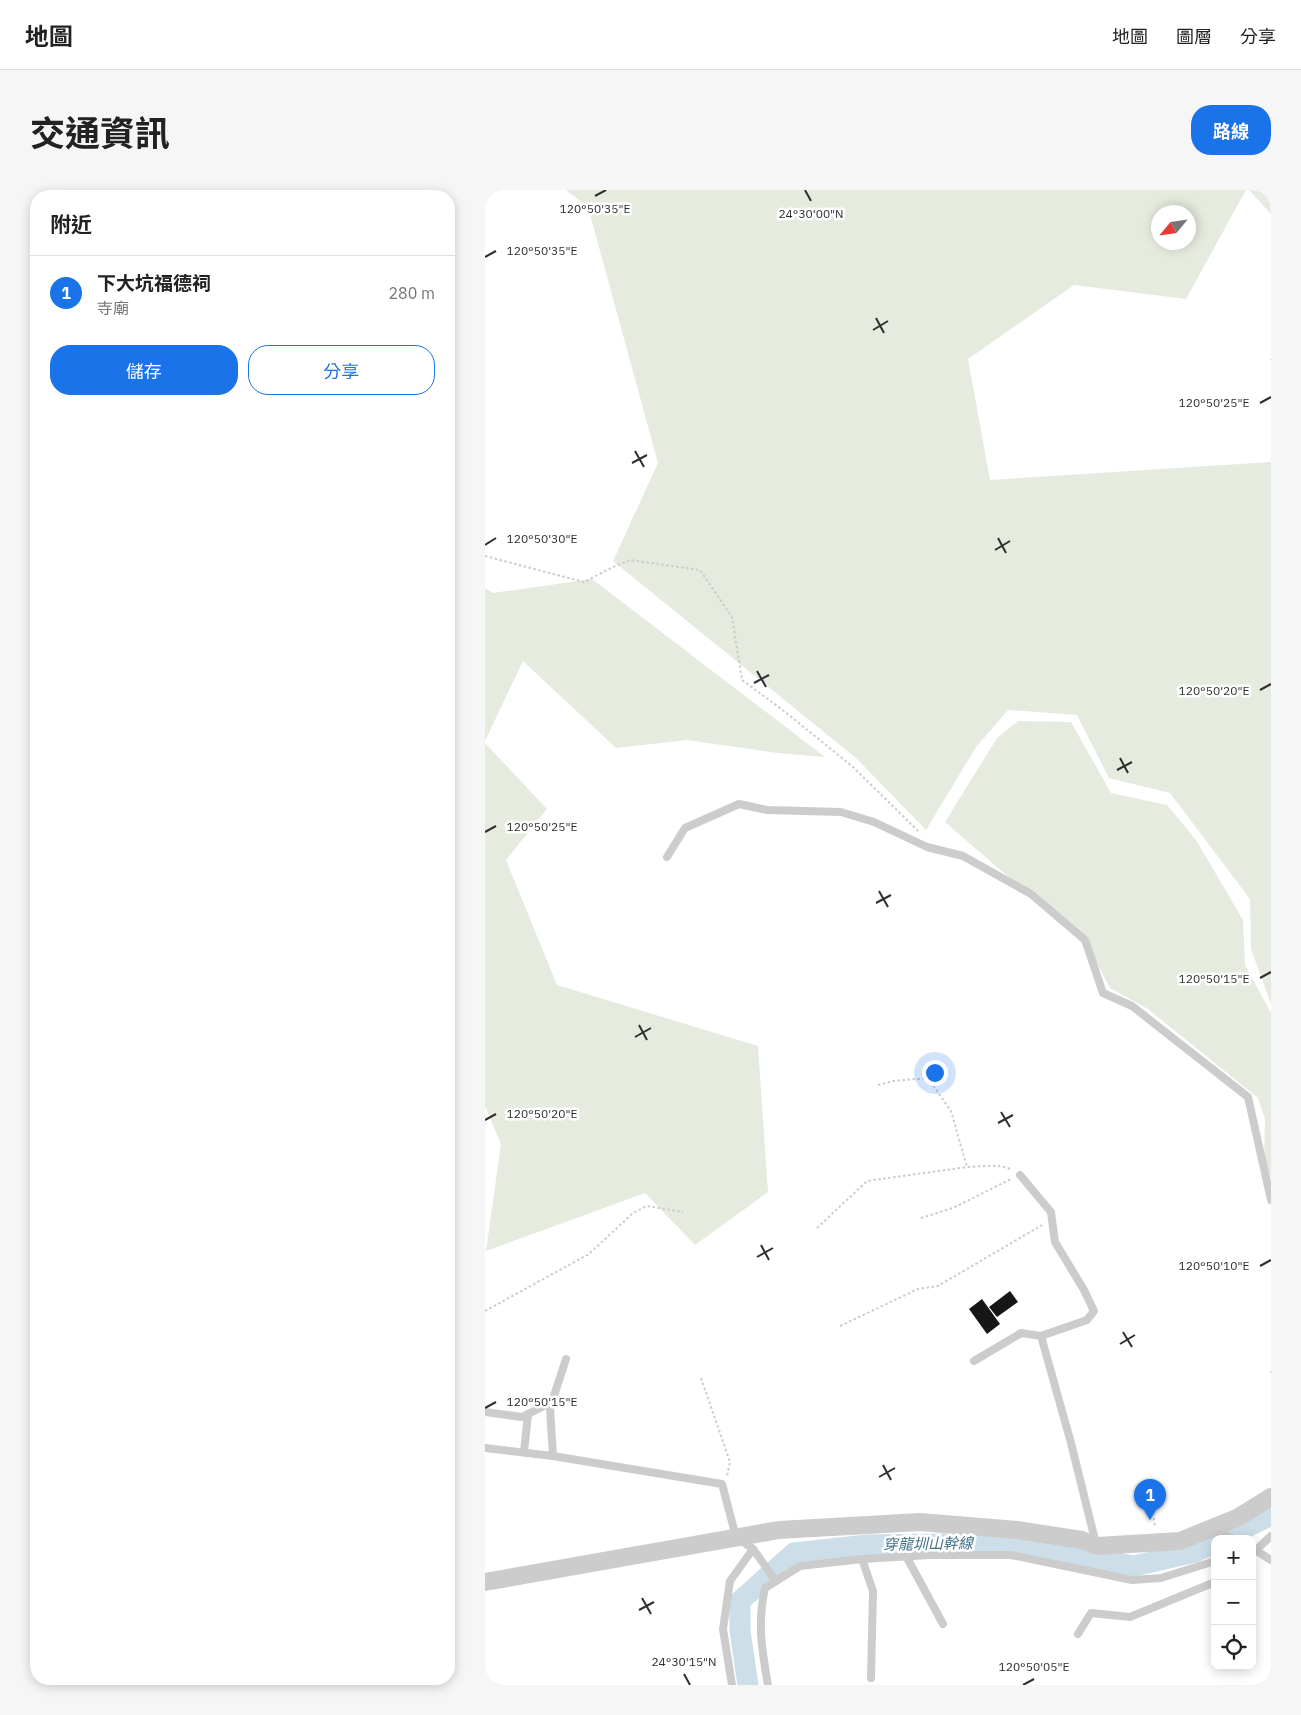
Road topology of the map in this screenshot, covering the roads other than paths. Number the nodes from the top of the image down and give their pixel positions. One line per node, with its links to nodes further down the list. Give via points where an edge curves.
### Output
1 (667, 857): 3 (lane, via 685,828 739,804 767,810 841,812 874,822 928,847 963,856 1031,894 1085,940 1103,993 1132,1006 1249,1097)
2 (1020, 1175): 4 (lane, via 1051,1212 1055,1242 1094,1311 1087,1320)
3 (1271, 1200)
4 (1041, 1336): 6 (lane, via 1021,1333); 18 (lane)
5 (566, 1359): 7 (lane)
6 (975, 1361)
7 (552, 1402): 9 (lane); 12 (lane)
8 (485, 1412): 9 (lane, via 523,1417)
9 (529, 1414): 11 (lane)
10 (485, 1448): 11 (lane)
11 (524, 1452): 12 (lane)
12 (553, 1456): 17 (lane, via 722,1484)
13 (1271, 1497): 14 (street, via 1239,1517)
14 (1212, 1528): 15 (lane); 18 (street, via 1180,1541)
15 (1225, 1535)
16 (1271, 1536): 19 (lane)
17 (737, 1537): 18 (street, via 779,1530 921,1522 1017,1530 1082,1540); 20 (lane); 27 (street)
18 (1097, 1546)
19 (1256, 1548)
20 (753, 1550): 26 (lane); 32 (lane, via 730,1581 723,1629)
21 (1256, 1552): 24 (lane)
22 (906, 1556): 23 (lane); 25 (lane, via 1011,1555 1132,1580 1161,1578); 29 (lane)
23 (861, 1559): 26 (lane, via 800,1566); 31 (lane, via 873,1591)
24 (1271, 1560)
25 (1211, 1562)
26 (776, 1581): 33 (lane, via 765,1588 760,1609 761,1648)
27 (485, 1582)
28 (1211, 1584): 30 (lane, via 1130,1618 1091,1614)
29 (943, 1624)
30 (1078, 1634)
31 (871, 1678)
32 (732, 1685)
33 (767, 1685)

